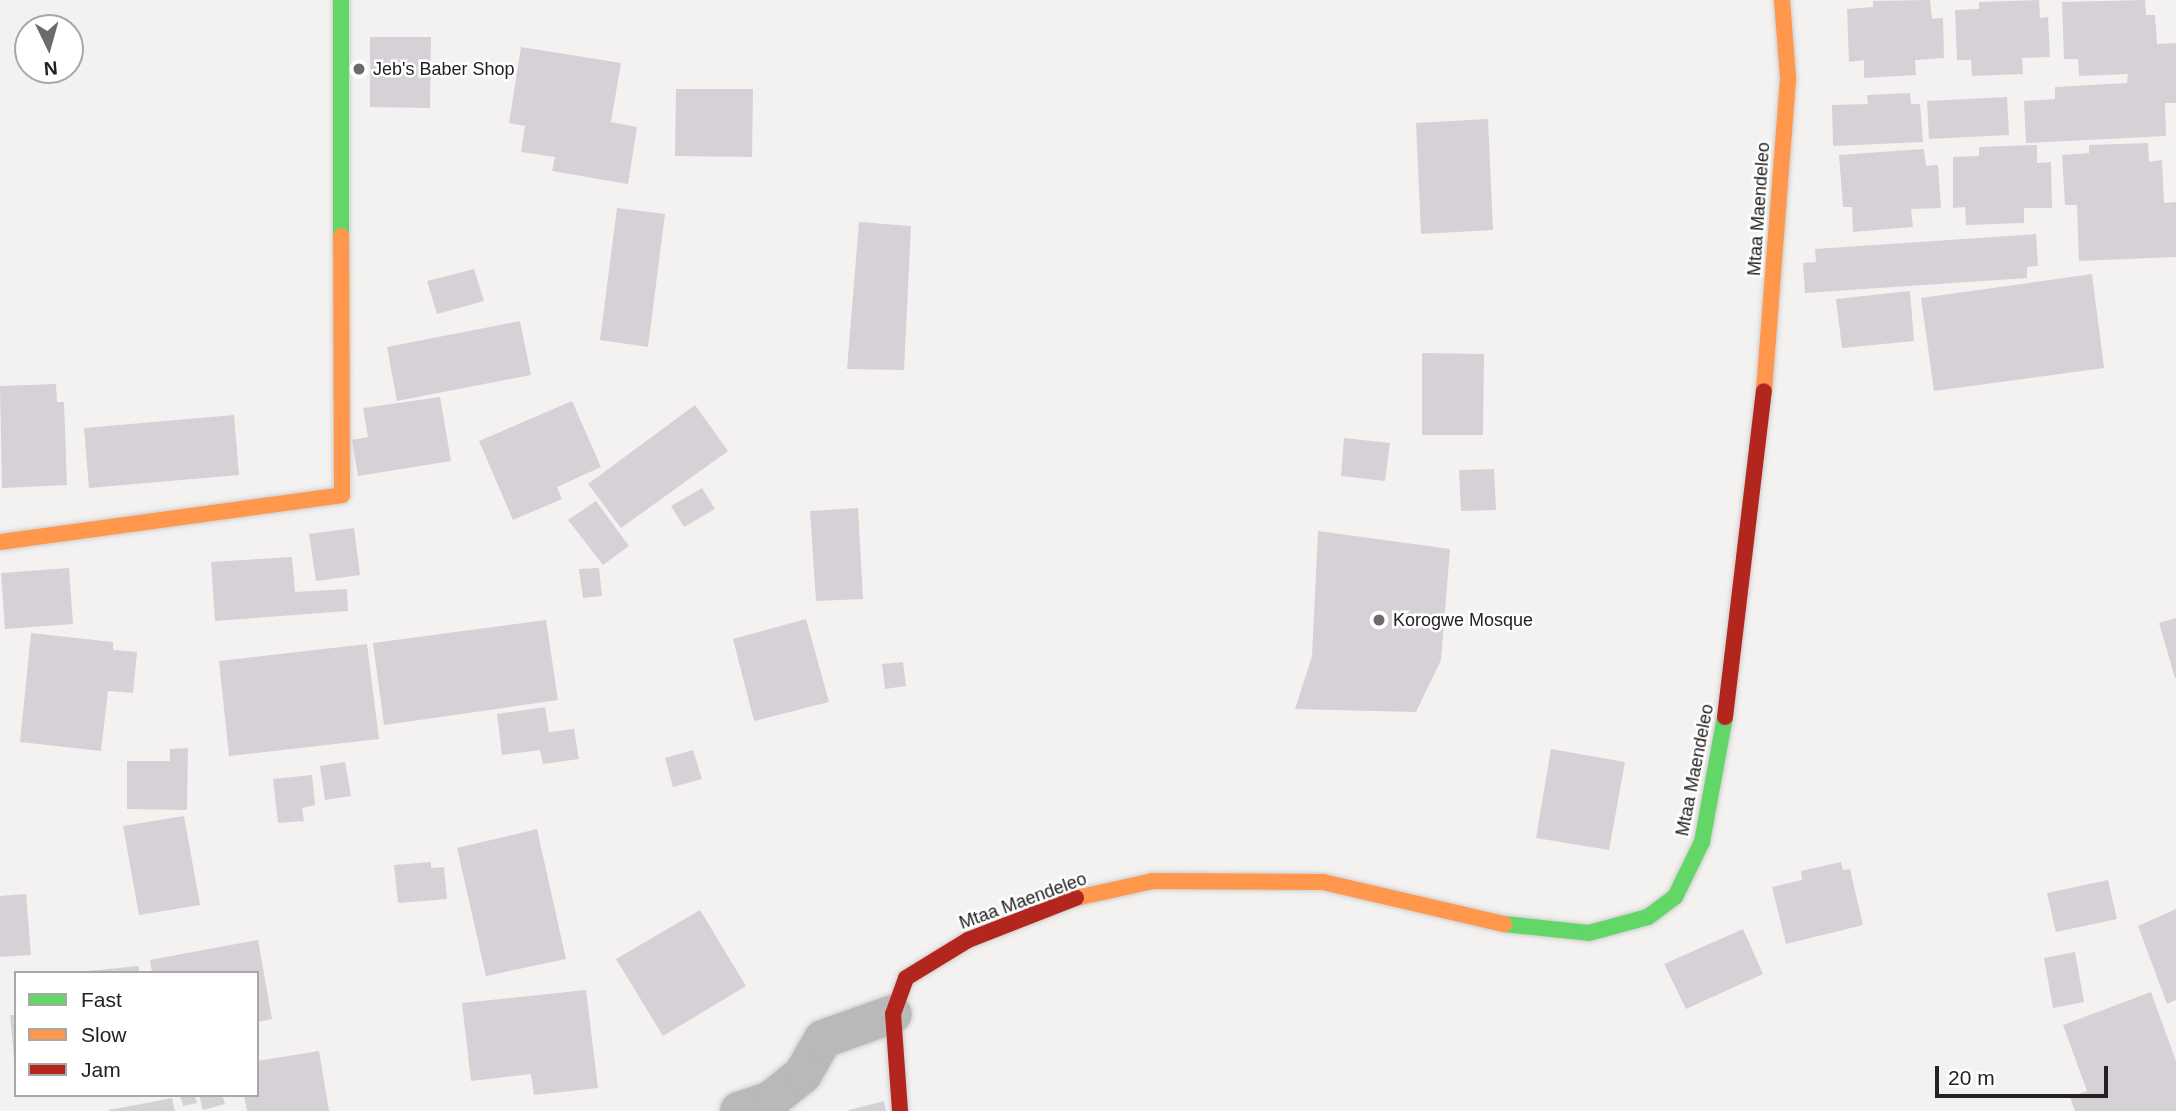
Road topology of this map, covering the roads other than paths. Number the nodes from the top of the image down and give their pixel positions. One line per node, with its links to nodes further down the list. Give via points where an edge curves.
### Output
1 (341, 0): 3 (street, via 342,495)
2 (1782, 0): 4 (street, Mtaa Maendeleo, via 1788,78 1757,486 1729,698 1702,842 1675,897 1620,928 1555,932 1477,920 1323,882 1153,881 1075,898 968,940 906,978)
3 (0, 542)
4 (893, 1014): 5 (street, via 823,1039 803,1074 771,1100); 6 (street, Mtaa Maendeleo)
5 (739, 1111)
6 (900, 1111)

